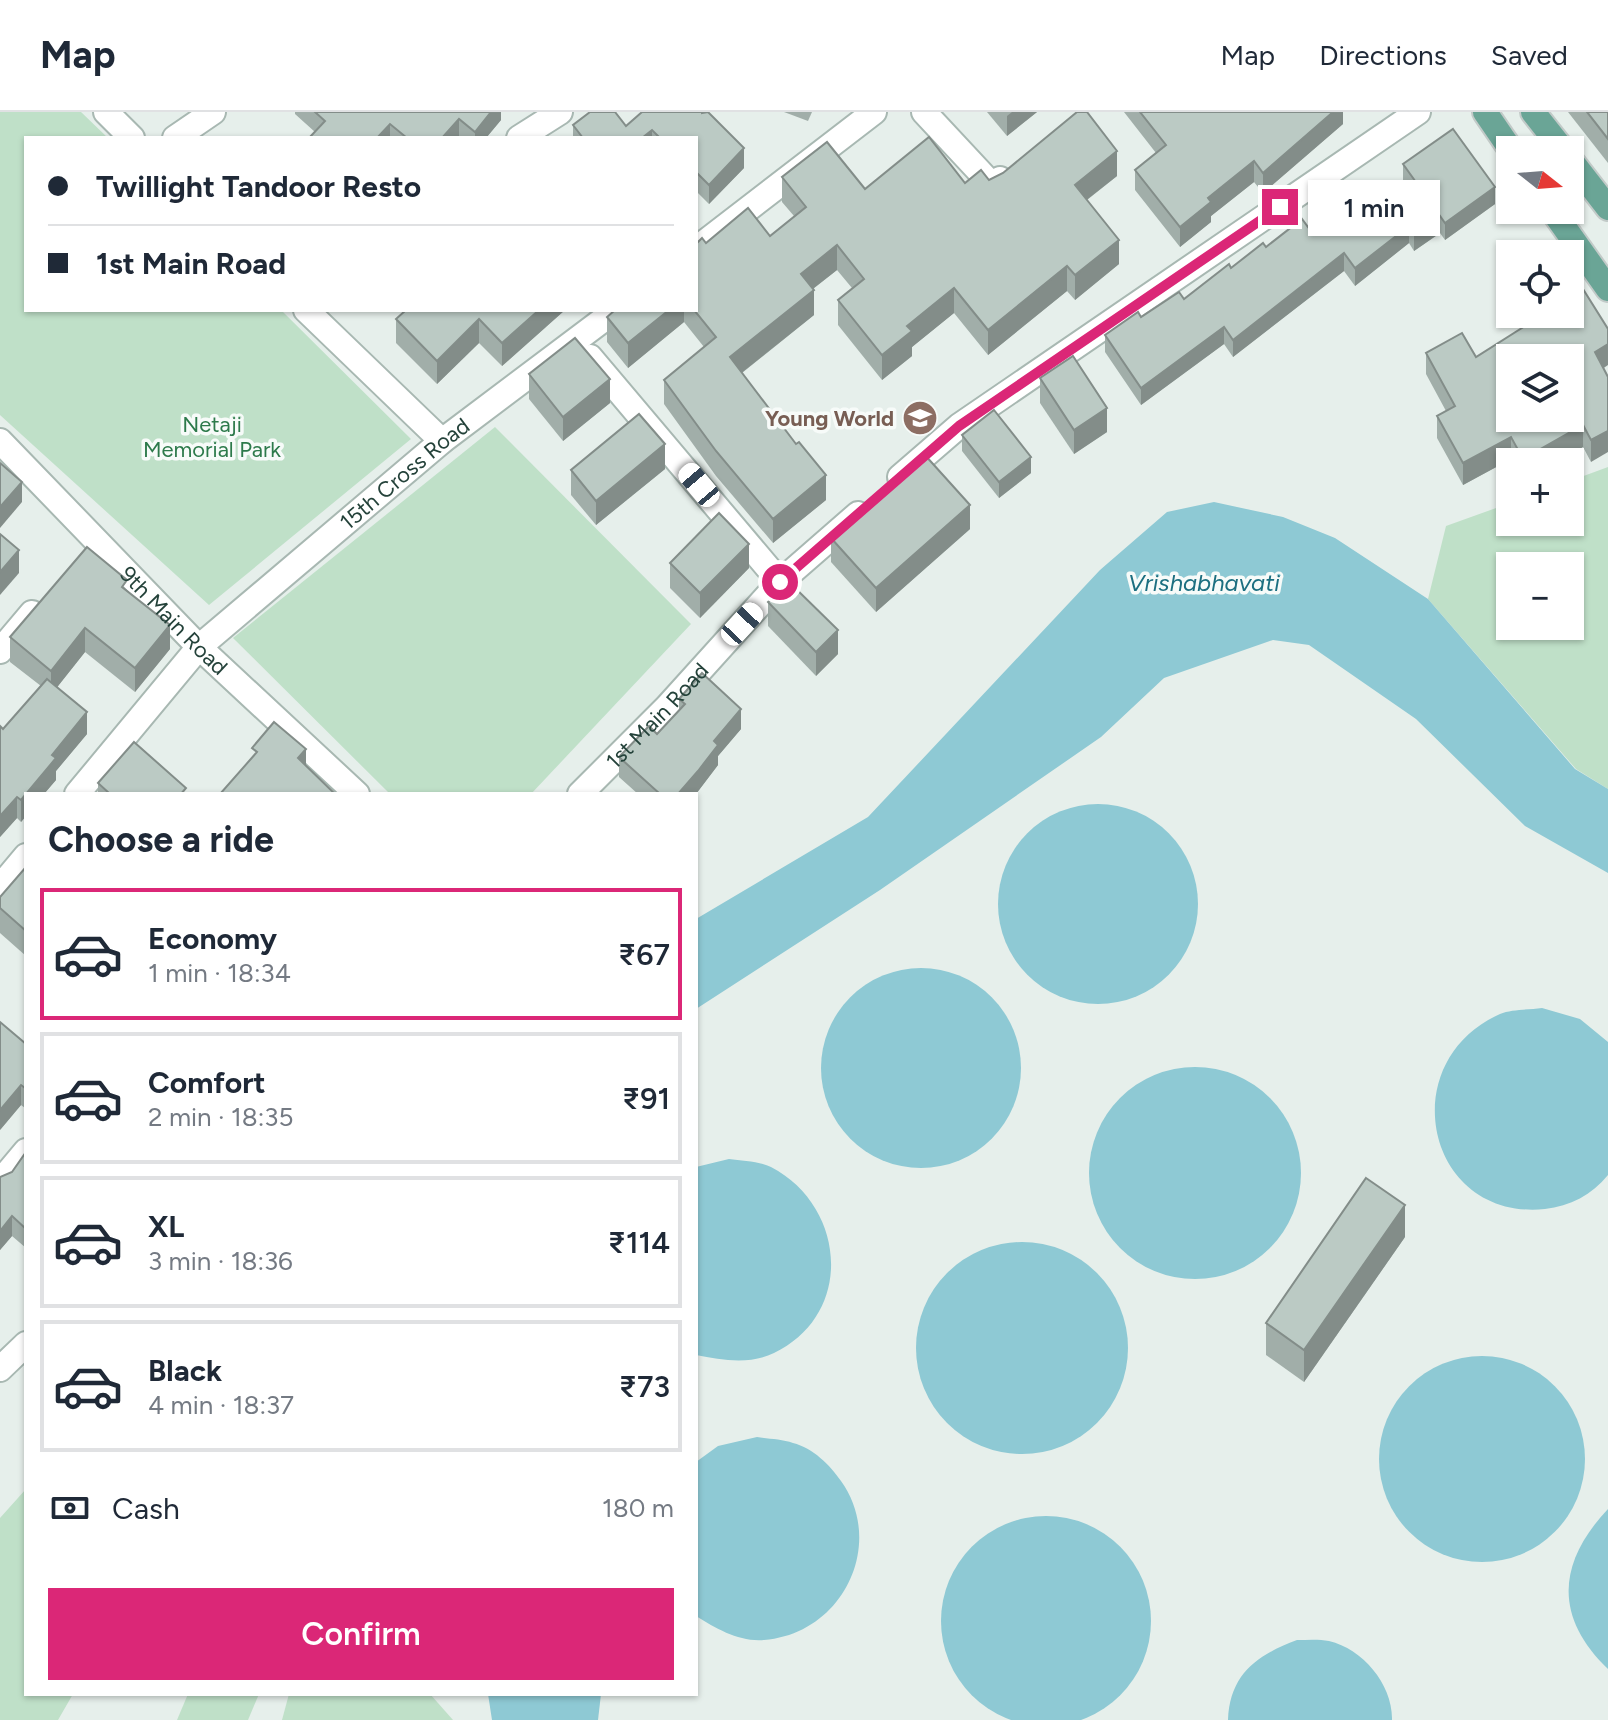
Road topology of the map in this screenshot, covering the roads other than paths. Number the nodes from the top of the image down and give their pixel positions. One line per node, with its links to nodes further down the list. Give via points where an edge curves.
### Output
1 (106, 112): 9 (street)
2 (213, 112): 10 (street)
3 (560, 112): 11 (street)
4 (874, 112): 18 (street)
5 (924, 112): 14 (street, via 993,186)
6 (1418, 112): 27 (street, 1st Main Road, via 959,426)
7 (1485, 112): 12 (main road)
8 (1533, 112): 13 (main road)
9 (130, 136)
10 (178, 136)
11 (522, 136)
12 (1501, 136)
13 (1552, 136)
14 (1015, 167)
15 (1584, 177): 16 (main road)
16 (1608, 208)
17 (1562, 224): 19 (main road)
18 (698, 247)
19 (1608, 289)
20 (308, 312): 24 (street)
21 (613, 312): 22 (street, 15th Cross Road)
22 (576, 340): 24 (street, 15th Cross Road); 27 (street)
23 (0, 441): 25 (street, 9th Main Road)
24 (442, 441): 29 (street, 15th Cross Road)
25 (95, 538): 26 (street); 29 (street, 9th Main Road)
26 (76, 560)
27 (780, 582): 33 (street, 1st Main Road)
28 (48, 594): 30 (street)
29 (199, 647): 31 (street, 15th Cross Road); 32 (street, 9th Main Road)
30 (0, 651)
31 (79, 792)
32 (355, 792)
33 (582, 792)
34 (24, 858): 35 (street)
35 (0, 887)
36 (24, 1153): 37 (street)
37 (0, 1182)
38 (24, 1346): 39 (street)
39 (0, 1369)

